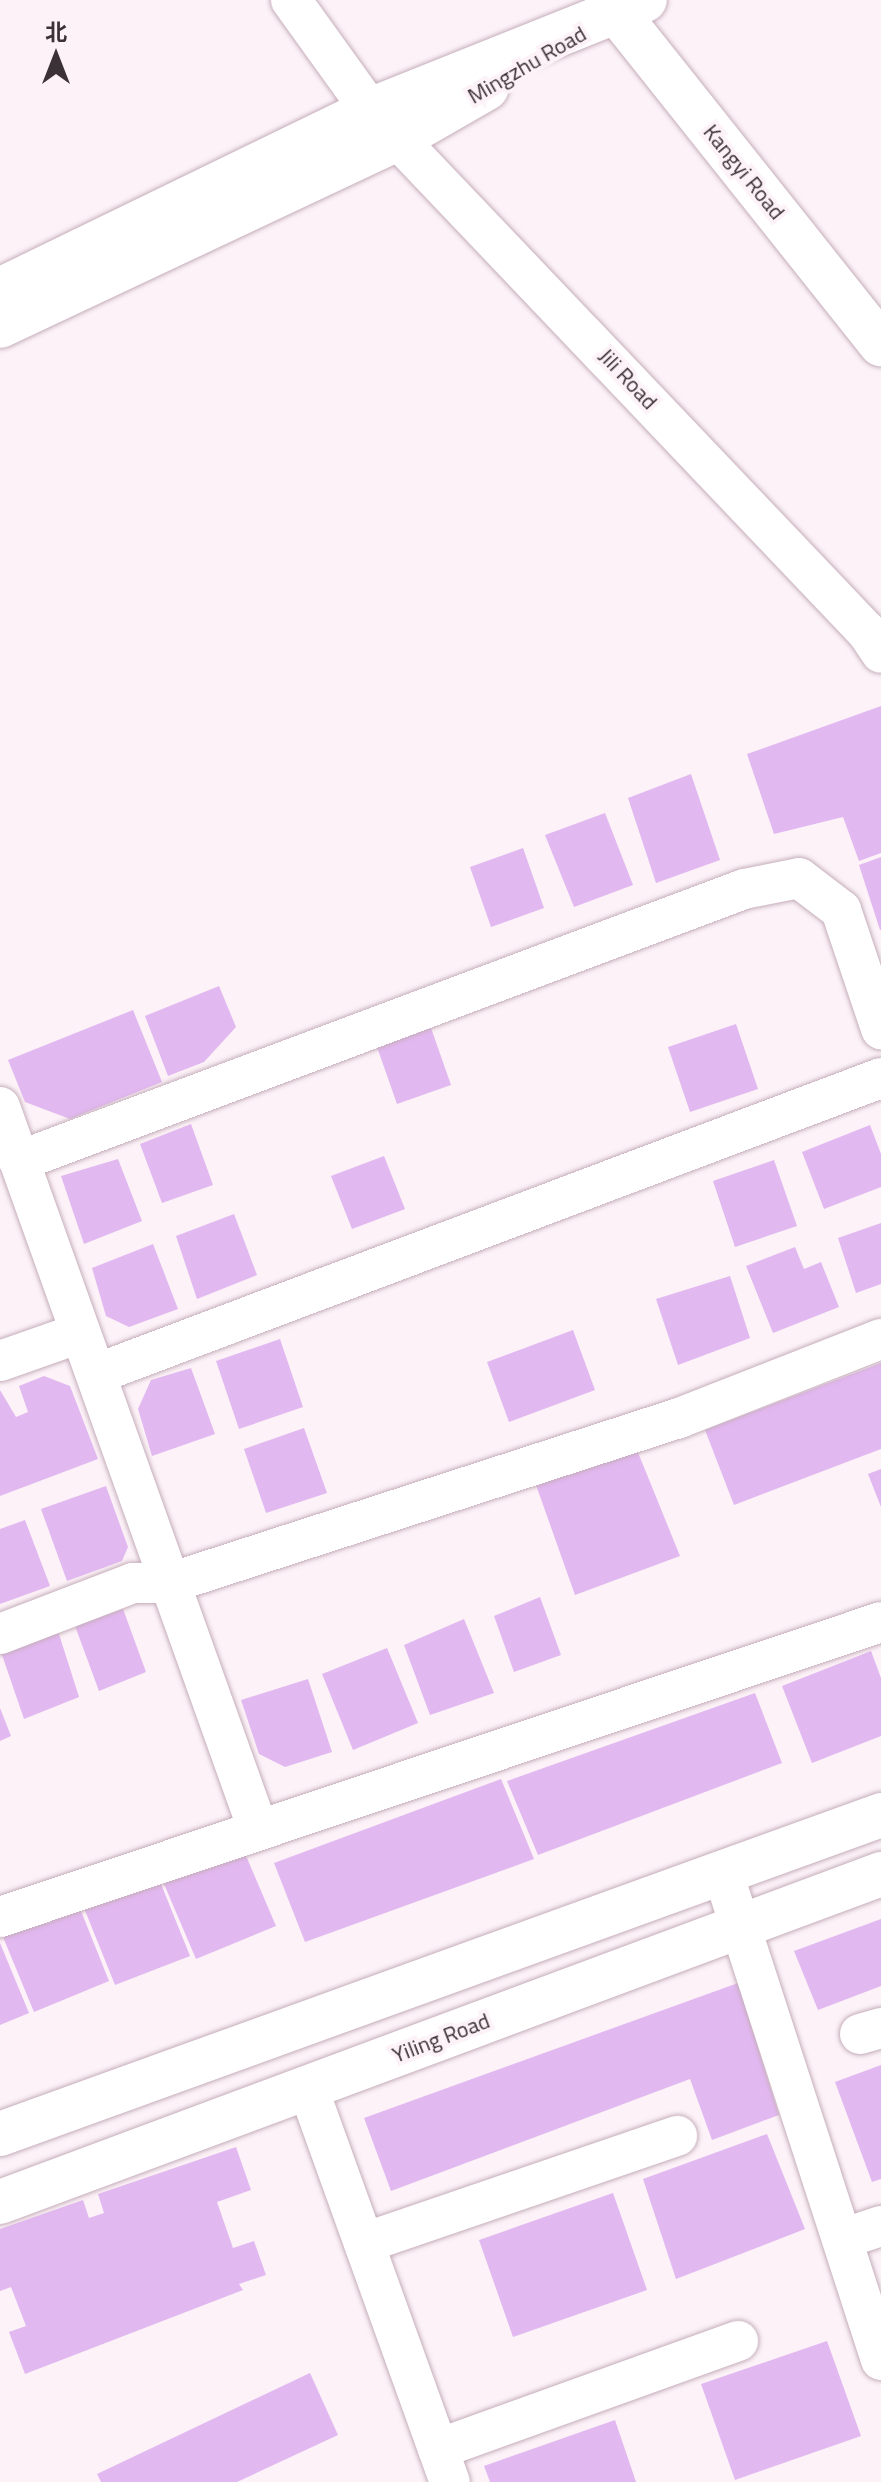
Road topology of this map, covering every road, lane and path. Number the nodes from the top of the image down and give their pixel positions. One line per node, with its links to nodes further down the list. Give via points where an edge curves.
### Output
1 (291, 0): 3 (street, Jili Road)
2 (623, 4): 3 (street, Mingzhu Road); 6 (street, Kangyi Road)
3 (385, 124): 4 (street, Mingzhu Road); 5 (street, Mingzhu Road); 7 (street, Jili Road, via 867,632)
4 (0, 290)
5 (0, 326)
6 (881, 344)
7 (881, 653)
8 (881, 1029): 11 (street, via 841,910 799,878 744,889)
9 (881, 1078): 15 (street)
10 (0, 1107): 11 (street)
11 (19, 1161): 12 (street)
12 (80, 1333): 14 (street); 15 (street)
13 (881, 1339): 16 (street, via 679,1418)
14 (0, 1361)
15 (96, 1374): 16 (street)
16 (170, 1583): 18 (street, via 133,1583); 20 (street)
17 (881, 1622): 23 (street)
18 (0, 1634)
19 (881, 1815): 21 (street)
20 (258, 1829)
21 (723, 1873): 24 (street); 26 (street)
22 (881, 1874): 24 (street, Yiling Road)
23 (0, 1917)
24 (738, 1926): 25 (street, Yiling Road); 30 (street)
25 (308, 2088): 28 (street, Yiling Road); 31 (street)
26 (0, 2134)
27 (677, 2136): 31 (street)
28 (0, 2202)
29 (881, 2226): 30 (street)
30 (842, 2239): 33 (street)
31 (364, 2243): 34 (street)
32 (738, 2341): 34 (street)
33 (881, 2360)
34 (444, 2465)

